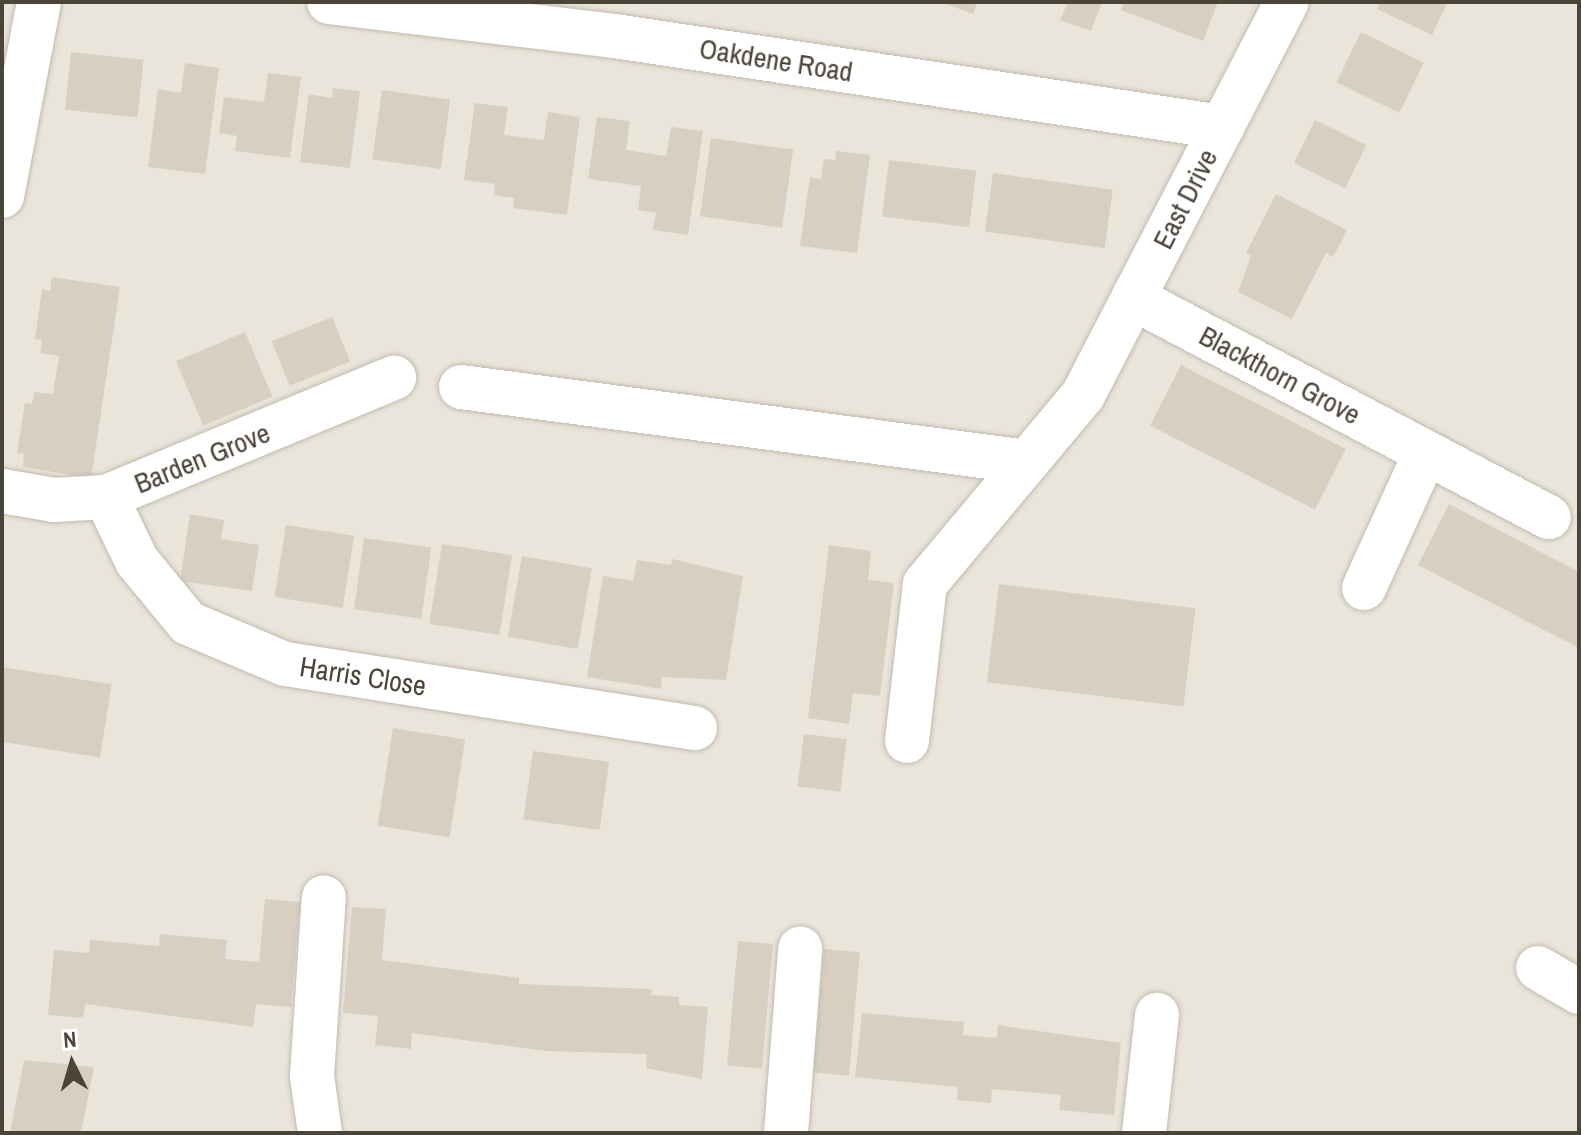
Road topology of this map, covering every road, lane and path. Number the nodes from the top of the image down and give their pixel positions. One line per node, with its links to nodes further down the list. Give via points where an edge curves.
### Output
1 (39, 2): 6 (street)
2 (329, 2): 4 (street, Oakdene Road)
3 (1287, 2): 5 (street, East Drive)
4 (627, 19): 5 (street, Oakdene Road)
5 (1222, 127): 7 (street, East Drive)
6 (2, 196)
7 (1133, 298): 10 (street, Blackthorn Grove); 11 (street, East Drive, via 1083,395)
8 (394, 378): 13 (street, Barden Grove)
9 (461, 387): 11 (street)
10 (1426, 452): 14 (street, Blackthorn Grove); 15 (street)
11 (1027, 462): 17 (street, East Drive, via 925,584)
12 (2, 491): 13 (street, Barden Grove, via 54,500)
13 (106, 497): 16 (street, Harris Close, via 137,561 188,623 285,664)
14 (1549, 517)
15 (1364, 588)
16 (695, 728)
17 (907, 741)
18 (324, 897): 23 (street, via 312,1076)
19 (800, 949): 24 (street)
20 (1538, 968): 21 (street)
21 (1579, 992)
22 (1157, 1015): 25 (street)
23 (320, 1133)
24 (786, 1133)
25 (1144, 1133)

